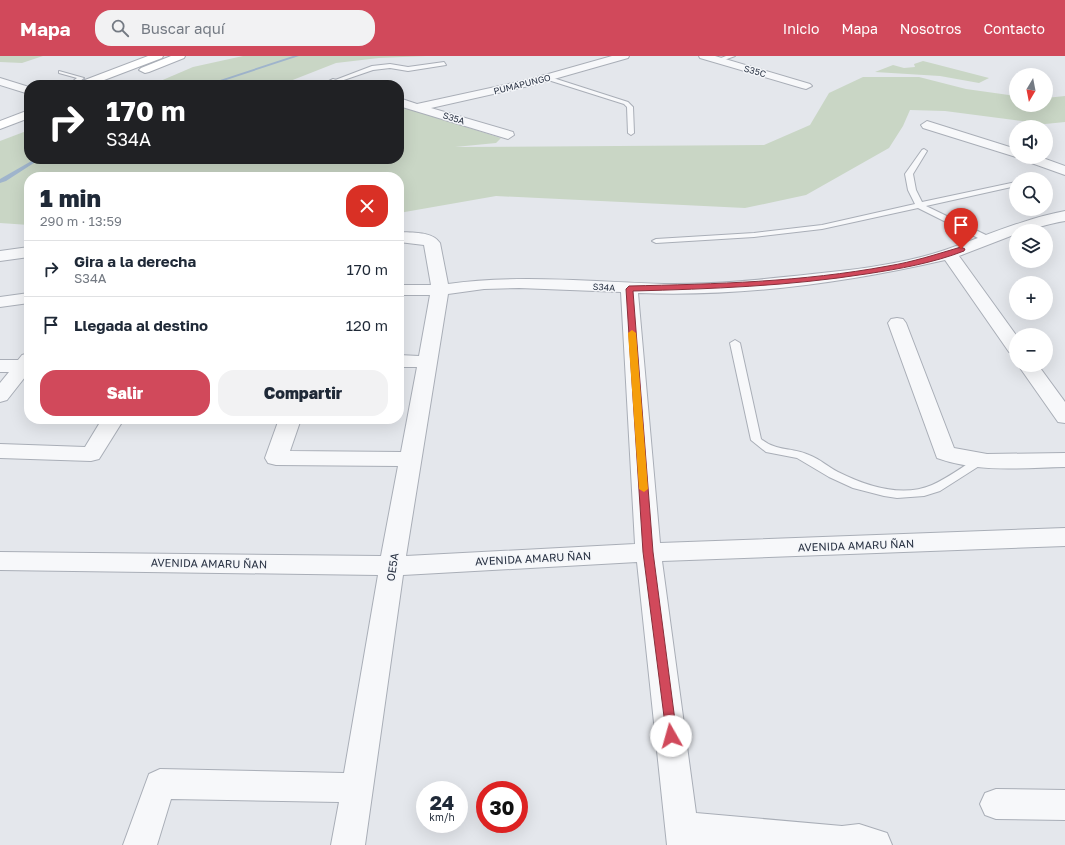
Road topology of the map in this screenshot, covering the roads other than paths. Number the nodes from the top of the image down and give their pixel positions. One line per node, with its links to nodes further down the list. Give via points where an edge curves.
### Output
1 (158, 56): 11 (main road)
2 (180, 56): 12 (main road)
3 (624, 56): 9 (street, PUMAPUNGO)
4 (704, 56): 6 (street, S35C)
5 (732, 56): 6 (lane)
6 (719, 60): 15 (street, S35C)
7 (444, 64): 13 (lane, via 408,69 390,66 372,68)
8 (61, 72): 10 (lane, via 81,78)
9 (547, 78): 19 (street, PUMAPUNGO); 24 (lane, via 626,103 630,107)
10 (78, 80)
11 (94, 80)
12 (117, 80)
13 (346, 80)
14 (0, 81): 16 (street)
15 (806, 86)
16 (24, 89)
17 (404, 103): 19 (street, S35A)
18 (24, 106): 20 (main road)
19 (419, 107): 25 (street, S35A)
20 (0, 115)
21 (24, 116): 22 (main road)
22 (0, 125)
23 (927, 125): 26 (street)
24 (631, 133)
25 (508, 135)
26 (1009, 151)
27 (924, 152): 31 (lane, via 909,174 912,190)
28 (1046, 164): 29 (street)
29 (1065, 171)
30 (1009, 185): 31 (lane)
31 (920, 206): 34 (lane); 35 (lane, via 822,227 754,235)
32 (1065, 216): 34 (street, S34A, via 1042,220)
33 (404, 237): 41 (street, OE5A, via 424,239 432,243)
34 (987, 239): 37 (street, S34A)
35 (656, 241)
36 (24, 253): 38 (street)
37 (949, 254): 39 (street, S34A, via 833,277 733,286); 45 (street)
38 (0, 256)
39 (629, 289): 41 (street, S34A, via 518,283 484,284); 62 (street)
40 (404, 290): 41 (street, S34A)
41 (440, 290): 49 (street, OE5A)
42 (24, 299): 43 (street)
43 (0, 302)
44 (897, 323): 60 (street, via 945,453 955,458)
45 (1009, 338)
46 (735, 343): 60 (lane, via 756,440 765,449 806,457 833,474 860,486 890,493 918,493 935,488)
47 (404, 361): 49 (street)
48 (24, 362): 51 (street)
49 (427, 362): 58 (street, OE5A)
50 (24, 365): 53 (street)
51 (0, 366)
52 (1033, 372): 54 (street)
53 (0, 396)
54 (1065, 416)
55 (110, 424): 57 (street, via 91,454)
56 (288, 424): 58 (street, via 276,458)
57 (0, 451)
58 (410, 459): 64 (street, OE5A)
59 (1065, 460): 60 (street)
60 (981, 461)
61 (1065, 538): 62 (street, AVENIDA AMARU ÑAN)
62 (648, 552): 64 (street, AVENIDA AMARU ÑAN); 68 (street)
63 (0, 561): 64 (street, AVENIDA AMARU ÑAN)
64 (392, 566): 65 (street, OE5A)
65 (358, 788): 69 (street, via 160,784); 70 (street, OE5A)
66 (996, 804): 67 (street)
67 (1065, 805)
68 (683, 837): 71 (street, via 842,842 859,840)
69 (140, 845)
70 (348, 845)
71 (875, 845)

